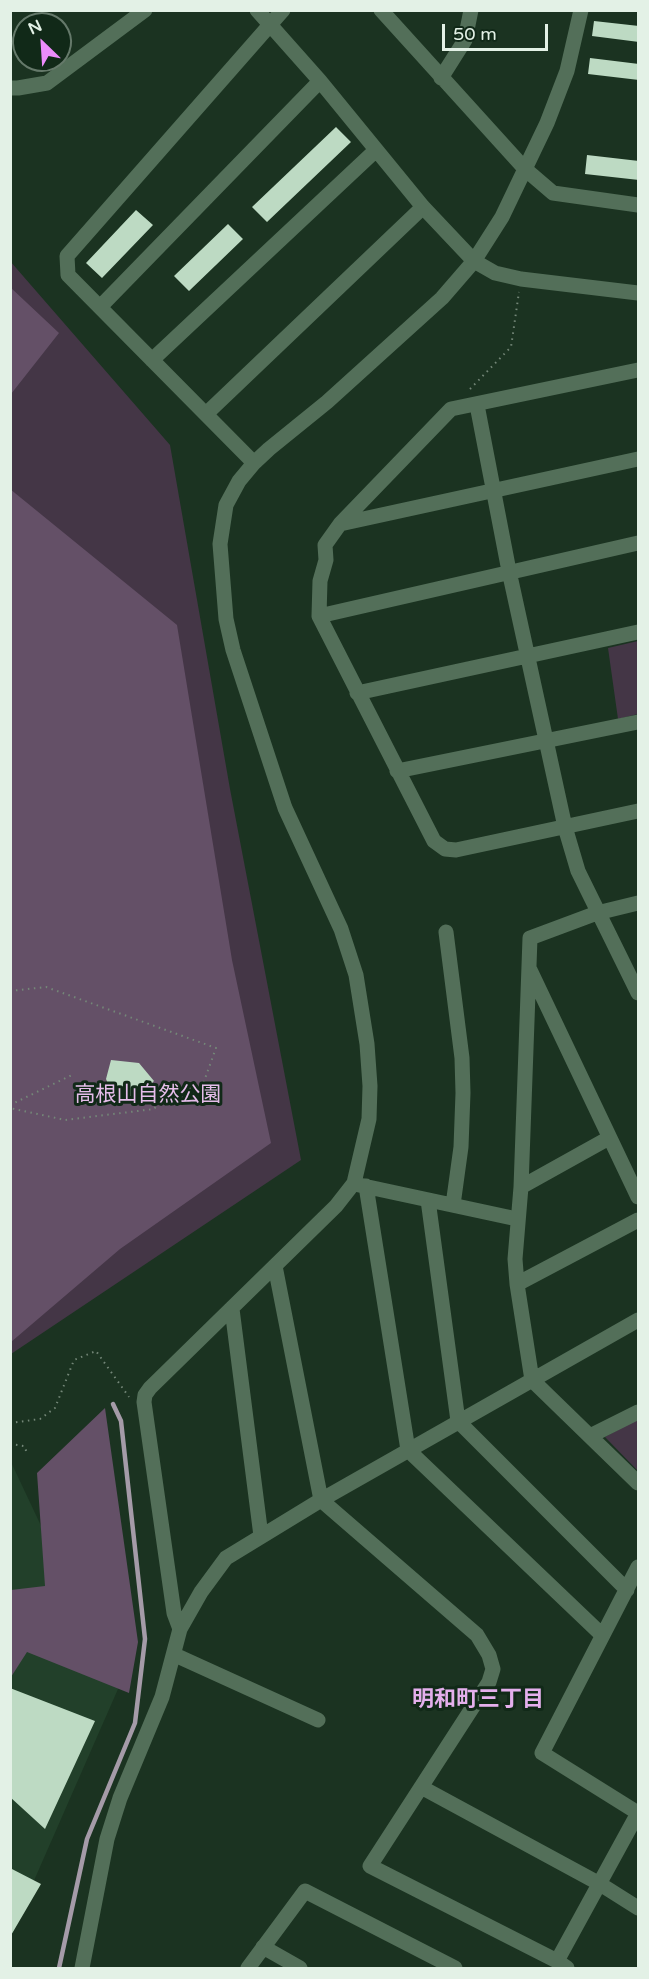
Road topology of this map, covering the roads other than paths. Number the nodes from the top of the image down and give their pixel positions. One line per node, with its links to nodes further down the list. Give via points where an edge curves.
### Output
1 (145, 10): 10 (street, via 47,83)
2 (257, 10): 7 (street)
3 (283, 10): 7 (street)
4 (381, 10): 8 (street)
5 (471, 10): 8 (street, via 465,40)
6 (581, 10): 12 (street, via 567,71)
7 (270, 25): 9 (street); 17 (street, via 66,256 68,275)
8 (441, 78): 12 (street)
9 (320, 81): 11 (street); 17 (street)
10 (10, 88)
11 (376, 150): 14 (street); 18 (street)
12 (525, 169): 13 (street, via 553,193); 15 (street)
13 (639, 205)
14 (423, 207): 15 (street); 21 (street)
15 (474, 261): 16 (street, via 495,273 521,279); 23 (street, via 442,298)
16 (639, 293)
17 (100, 308): 18 (street)
18 (152, 360): 21 (street)
19 (639, 370): 20 (street)
20 (477, 405): 24 (street); 25 (street, via 452,409)
21 (206, 414): 23 (street)
22 (639, 459): 24 (street)
23 (254, 463): 43 (street, via 226,505 220,544 226,619 243,685 285,808 341,929 356,975 370,1086)
24 (495, 491): 25 (street); 27 (street)
25 (340, 524): 28 (street, via 325,545)
26 (639, 543): 27 (street)
27 (509, 571): 28 (street); 30 (street)
28 (319, 616): 31 (street)
29 (639, 632): 30 (street)
30 (528, 657): 31 (street); 33 (street)
31 (357, 693): 34 (street)
32 (639, 723): 33 (street)
33 (546, 742): 34 (street); 36 (street)
34 (397, 771): 36 (street, via 434,841 445,849)
35 (639, 811): 36 (street)
36 (565, 827): 38 (street, via 578,871)
37 (639, 903): 38 (street)
38 (597, 913): 40 (street, via 530,938); 41 (street)
39 (446, 932): 47 (street, via 464,1093)
40 (529, 967): 42 (street); 44 (street)
41 (638, 990)
42 (609, 1138): 44 (street); 45 (street)
43 (360, 1185): 46 (street); 50 (street); 58 (street)
44 (521, 1187): 48 (street)
45 (639, 1197)
46 (428, 1200): 47 (street); 56 (street)
47 (453, 1205): 48 (street)
48 (517, 1219): 51 (street)
49 (639, 1220): 51 (street)
50 (275, 1266): 52 (street); 60 (street)
51 (517, 1284): 54 (street)
52 (232, 1309): 61 (street); 64 (street, via 150,1388 144,1402 174,1613)
53 (639, 1320): 54 (street)
54 (532, 1380): 56 (street); 57 (street)
55 (639, 1412): 57 (street)
56 (458, 1421): 58 (street); 63 (street)
57 (590, 1436): 59 (street)
58 (408, 1450): 60 (street); 65 (street)
59 (639, 1483)
60 (321, 1500): 61 (street); 68 (street, via 477,1635 489,1655 493,1669 489,1682)
61 (261, 1536): 64 (street, via 226,1558)
62 (639, 1567): 63 (street)
63 (627, 1590): 65 (street)
64 (180, 1629): 66 (street)
65 (602, 1635): 69 (street, via 542,1753)
66 (175, 1655): 67 (street); 74 (street, via 110,1829)
67 (318, 1720)
68 (421, 1787): 70 (street); 73 (street, via 370,1866)
69 (639, 1813): 70 (street)
70 (600, 1884): 71 (street); 73 (street)
71 (639, 1908)
72 (263, 1947): 75 (street); 76 (street); 77 (street, via 306,1892)
73 (562, 1964)
74 (82, 1968)
75 (248, 1968)
76 (300, 1968)
77 (455, 1968)

